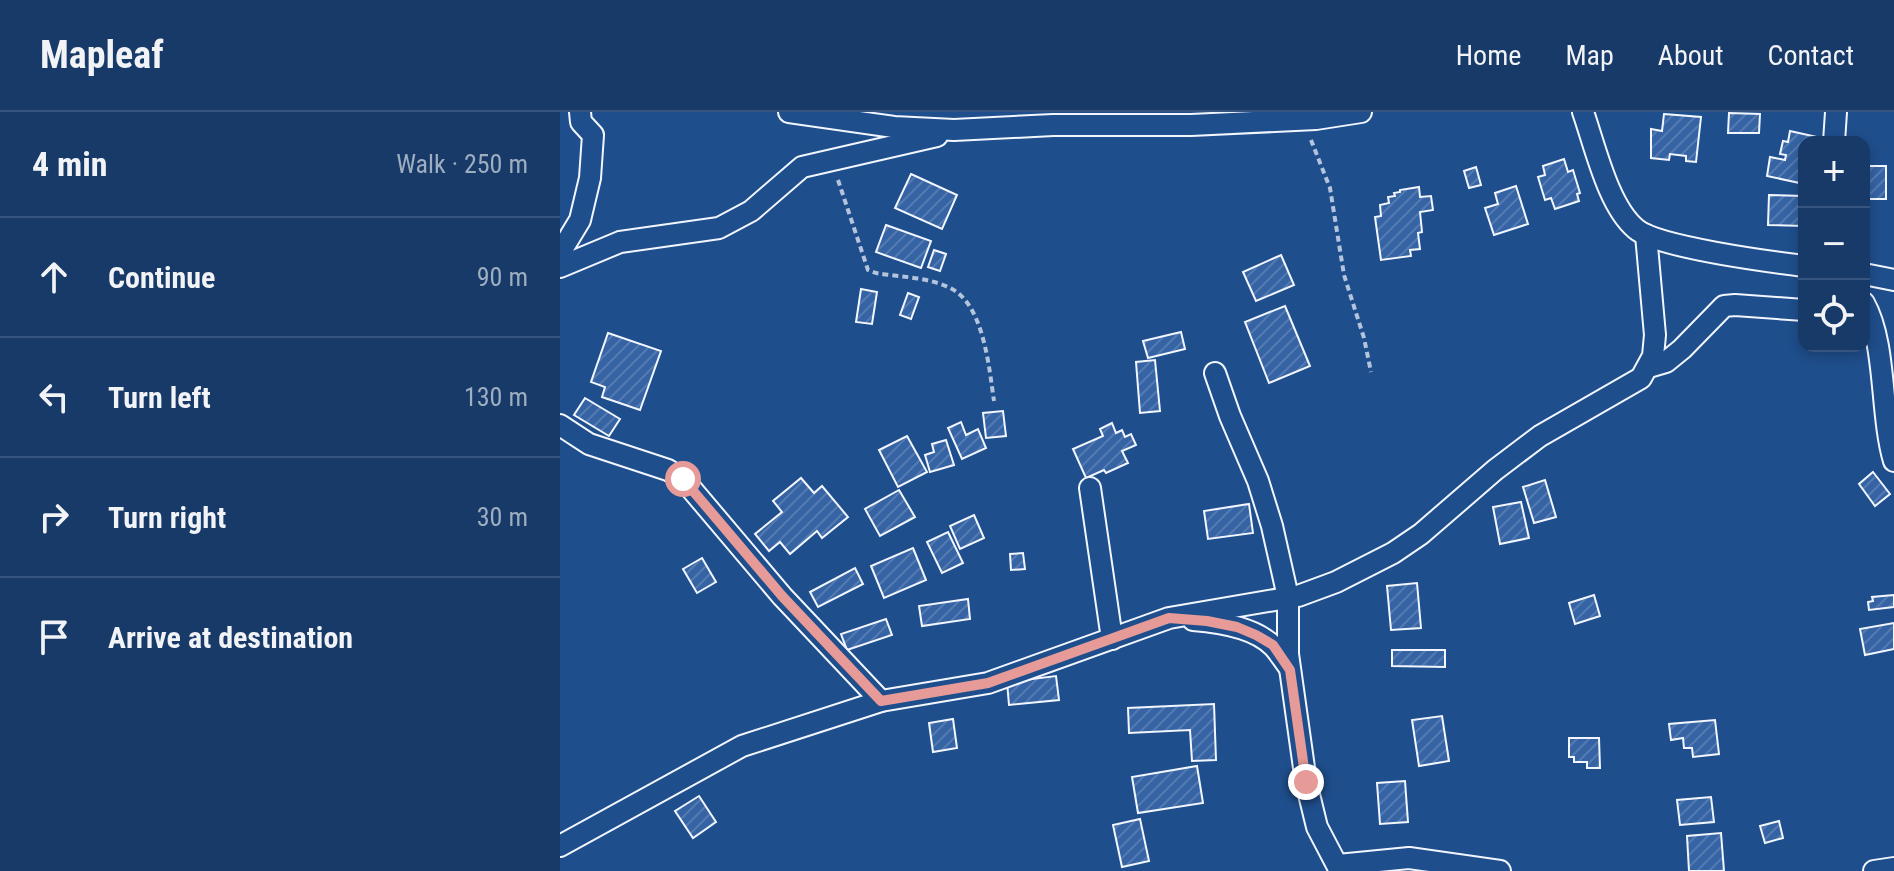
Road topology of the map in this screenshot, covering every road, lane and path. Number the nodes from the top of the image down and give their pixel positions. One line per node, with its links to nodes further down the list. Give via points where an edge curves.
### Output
1 (580, 112): 11 (street, via 581,122 593,135 590,178 580,220)
2 (789, 112): 7 (street)
3 (1361, 112): 6 (street)
4 (1583, 112): 10 (street, via 1613,197 1635,229)
5 (1836, 112): 8 (street)
6 (1302, 120): 7 (street); 19 (path, via 1330,188 1344,275)
7 (954, 130): 9 (street)
8 (1834, 136)
9 (826, 161): 13 (street, via 802,167 751,211 719,228 620,242); 21 (path, via 846,199 868,270 928,281 964,298 982,335)
10 (1646, 235): 12 (street); 18 (street, via 1655,335)
11 (560, 253)
12 (1798, 265)
13 (560, 267)
14 (1870, 275): 15 (street)
15 (1894, 280)
16 (1798, 310): 18 (street, via 1724,306 1682,349)
17 (1870, 314): 23 (street)
18 (1649, 367): 25 (street, via 1641,378 1540,436 1393,553 1336,582)
19 (1371, 372)
20 (1215, 373): 25 (street, via 1261,491)
21 (994, 401)
22 (560, 425): 29 (street, via 589,444 683,479)
23 (1894, 461)
24 (1090, 488): 27 (street)
25 (1288, 597): 26 (street); 28 (street)
26 (1169, 618): 27 (street); 28 (street, via 1207,621 1256,635 1273,645)
27 (1112, 639): 29 (street, via 988,683)
28 (1290, 670): 31 (street, via 1317,827)
29 (881, 701): 30 (street, via 742,746)
30 (560, 846)
31 (1339, 868): 33 (street, via 1409,858)
32 (1894, 868): 34 (street)
33 (1500, 871)
34 (1874, 871)

